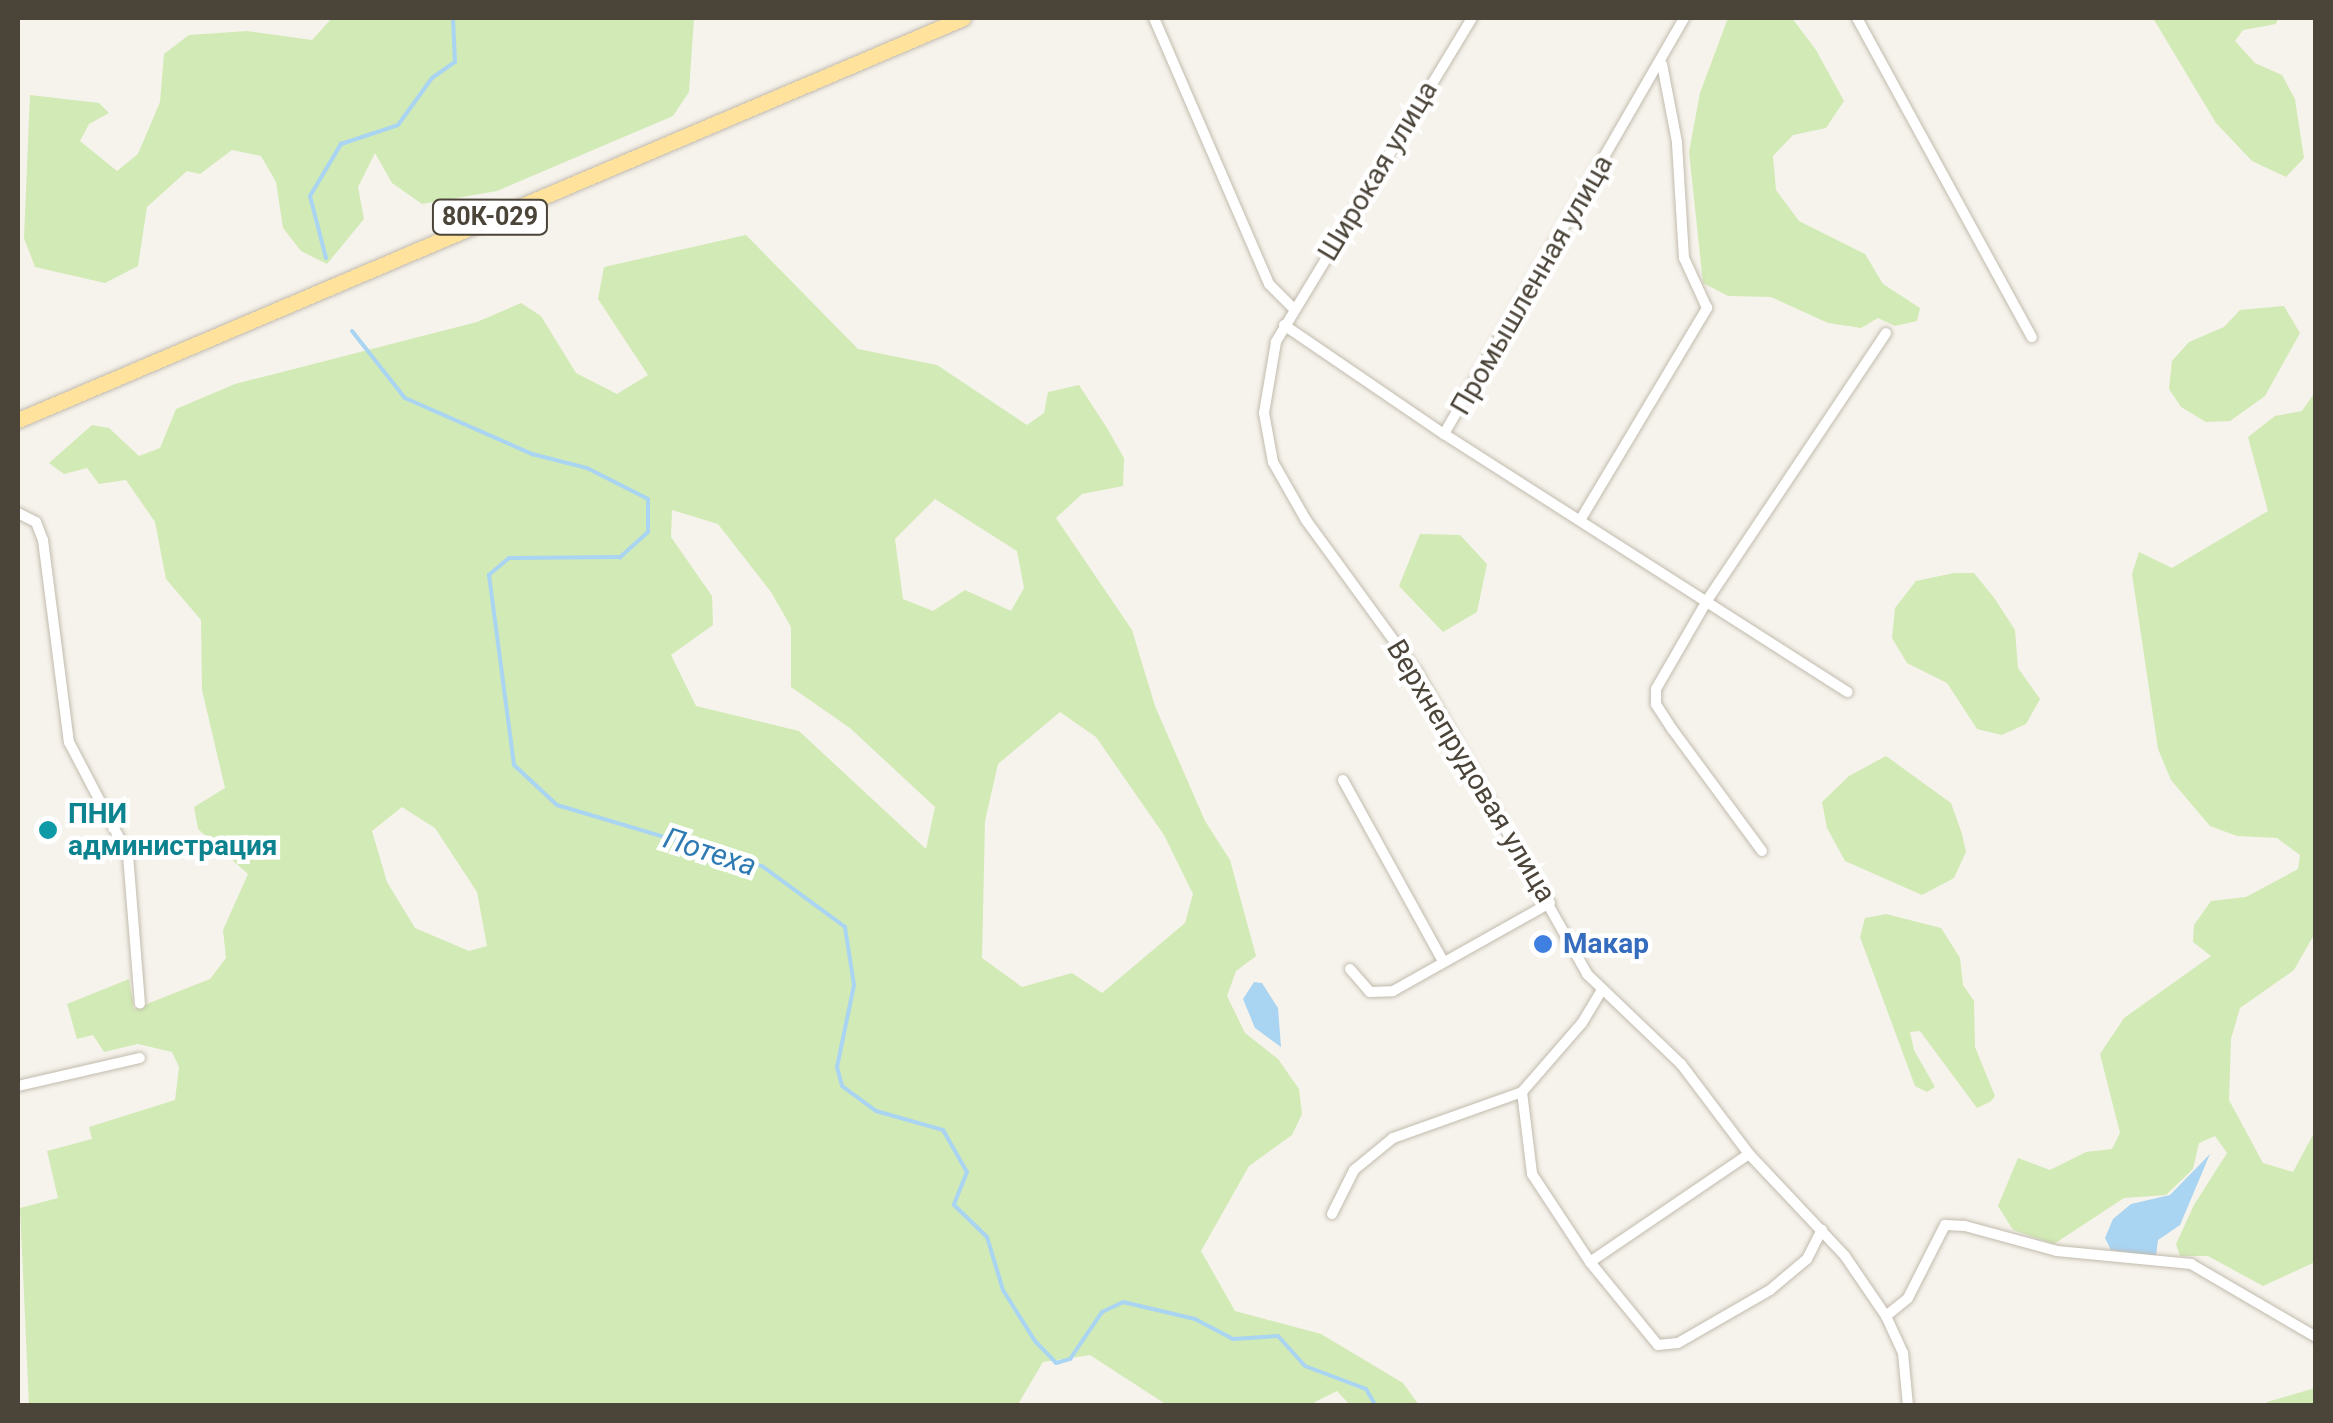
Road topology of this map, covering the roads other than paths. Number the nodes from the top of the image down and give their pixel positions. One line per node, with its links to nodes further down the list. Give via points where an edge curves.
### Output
1 (964, 18): 11 (main road, 80К-029)
2 (1154, 18): 7 (street, via 1269,284)
3 (1472, 18): 7 (street, Широкая улица)
4 (1684, 18): 6 (street, Промышленная улица)
5 (1857, 18): 10 (street)
6 (1662, 64): 12 (street, Промышленная улица); 14 (street, via 1675,122 1684,258 1707,308)
7 (1294, 309): 8 (street, Широкая улица)
8 (1284, 325): 12 (street, Промышленная улица); 19 (street, Верхнепрудовая улица, via 1265,388 1273,462 1306,520 1417,672)
9 (1886, 332): 15 (street)
10 (2032, 337)
11 (18, 420)
12 (1444, 434): 14 (street)
13 (18, 513): 23 (street, via 36,522 43,540 69,742 128,856)
14 (1582, 517): 15 (street)
15 (1708, 598): 16 (street); 18 (street, via 1654,697)
16 (1847, 692)
17 (1343, 780): 20 (street)
18 (1762, 851)
19 (1550, 903): 20 (street); 22 (street, Верхнепрудовая улица)
20 (1442, 961): 21 (street, via 1382,995 1360,984)
21 (1350, 969)
22 (1600, 992): 26 (street, via 1582,1024); 27 (street, Верхнепрудовая улица, via 1660,1042)
23 (140, 1004)
24 (140, 1058): 25 (street)
25 (18, 1086)
26 (1522, 1092): 28 (street, via 1393,1138 1354,1170); 30 (street, via 1528,1164)
27 (1749, 1154): 29 (street, Верхнепрудовая улица); 30 (street)
28 (1332, 1214)
29 (1822, 1230): 30 (street, via 1807,1259 1770,1290 1667,1346 1644,1333); 31 (street, Верхнепрудовая улица)
30 (1590, 1262)
31 (1886, 1316): 32 (street, via 1908,1298 1945,1226 1965,1226 2057,1251 2191,1264); 33 (street, Верхнепрудовая улица, via 1903,1353)
32 (2316, 1337)
33 (1908, 1406)

